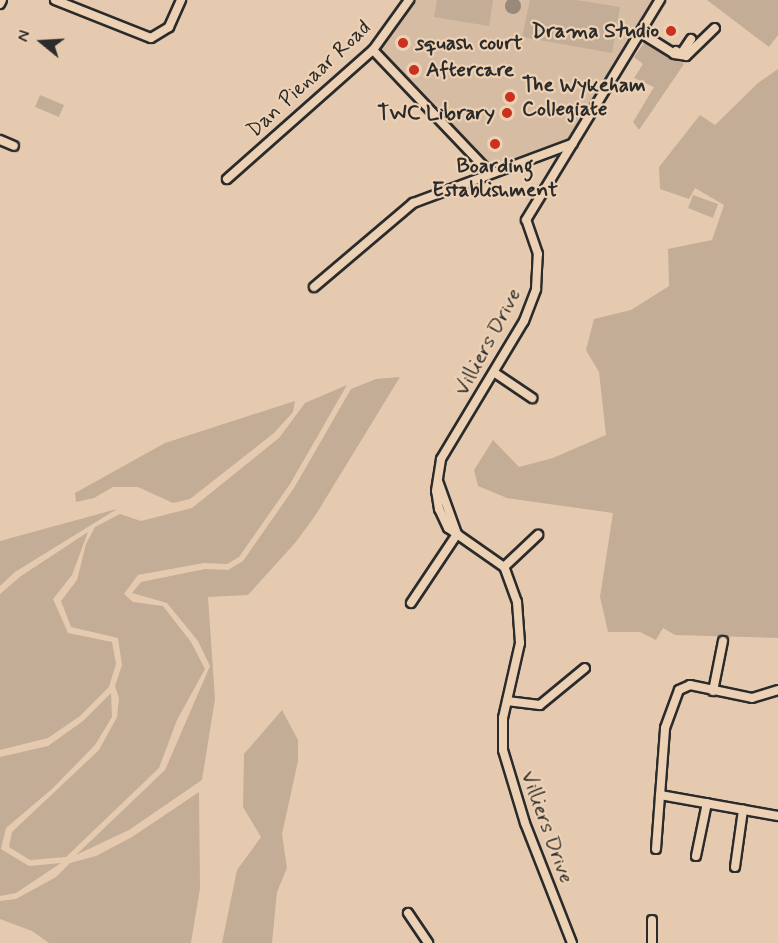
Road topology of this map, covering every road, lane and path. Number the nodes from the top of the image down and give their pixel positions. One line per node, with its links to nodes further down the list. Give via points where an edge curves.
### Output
1 (2, 0): 6 (street)
2 (55, 0): 3 (street, via 151,38 169,27)
3 (181, 0)
4 (409, 0): 10 (street, Dan Pienaar Road)
5 (660, 0): 8 (street, Villiers Drive)
6 (0, 4)
7 (715, 27): 8 (street, via 686,56 674,54)
8 (642, 31): 9 (street, via 681,54); 12 (street, Villiers Drive)
9 (691, 39)
10 (373, 50): 14 (street); 15 (street, Dan Pienaar Road)
11 (0, 140): 13 (street)
12 (572, 144): 14 (street); 17 (street, Villiers Drive, via 526,220 538,254 538,282 524,321)
13 (14, 146)
14 (489, 172): 16 (street, via 413,203)
15 (227, 179)
16 (314, 287)
17 (495, 373): 18 (street); 19 (street, Villiers Drive, via 439,467 439,509 448,528)
18 (532, 398)
19 (457, 534): 21 (street, Villiers Drive); 22 (street)
20 (538, 535): 21 (street)
21 (504, 567): 27 (street, Villiers Drive, via 517,602 521,629)
22 (411, 603)
23 (723, 641): 26 (street)
24 (585, 668): 27 (street, via 540,705)
25 (778, 690): 26 (street, via 752,699)
26 (713, 691): 28 (street, via 682,686 670,709)
27 (507, 701): 38 (street, Villiers Drive, via 501,726 506,766)
28 (660, 795): 29 (street); 32 (street)
29 (707, 803): 30 (street); 33 (street)
30 (743, 810): 31 (street); 34 (street)
31 (778, 816)
32 (656, 849)
33 (696, 856)
34 (735, 867)
35 (408, 914): 37 (street)
36 (652, 920): 39 (street)
37 (428, 943)
38 (572, 943)
39 (652, 943)

